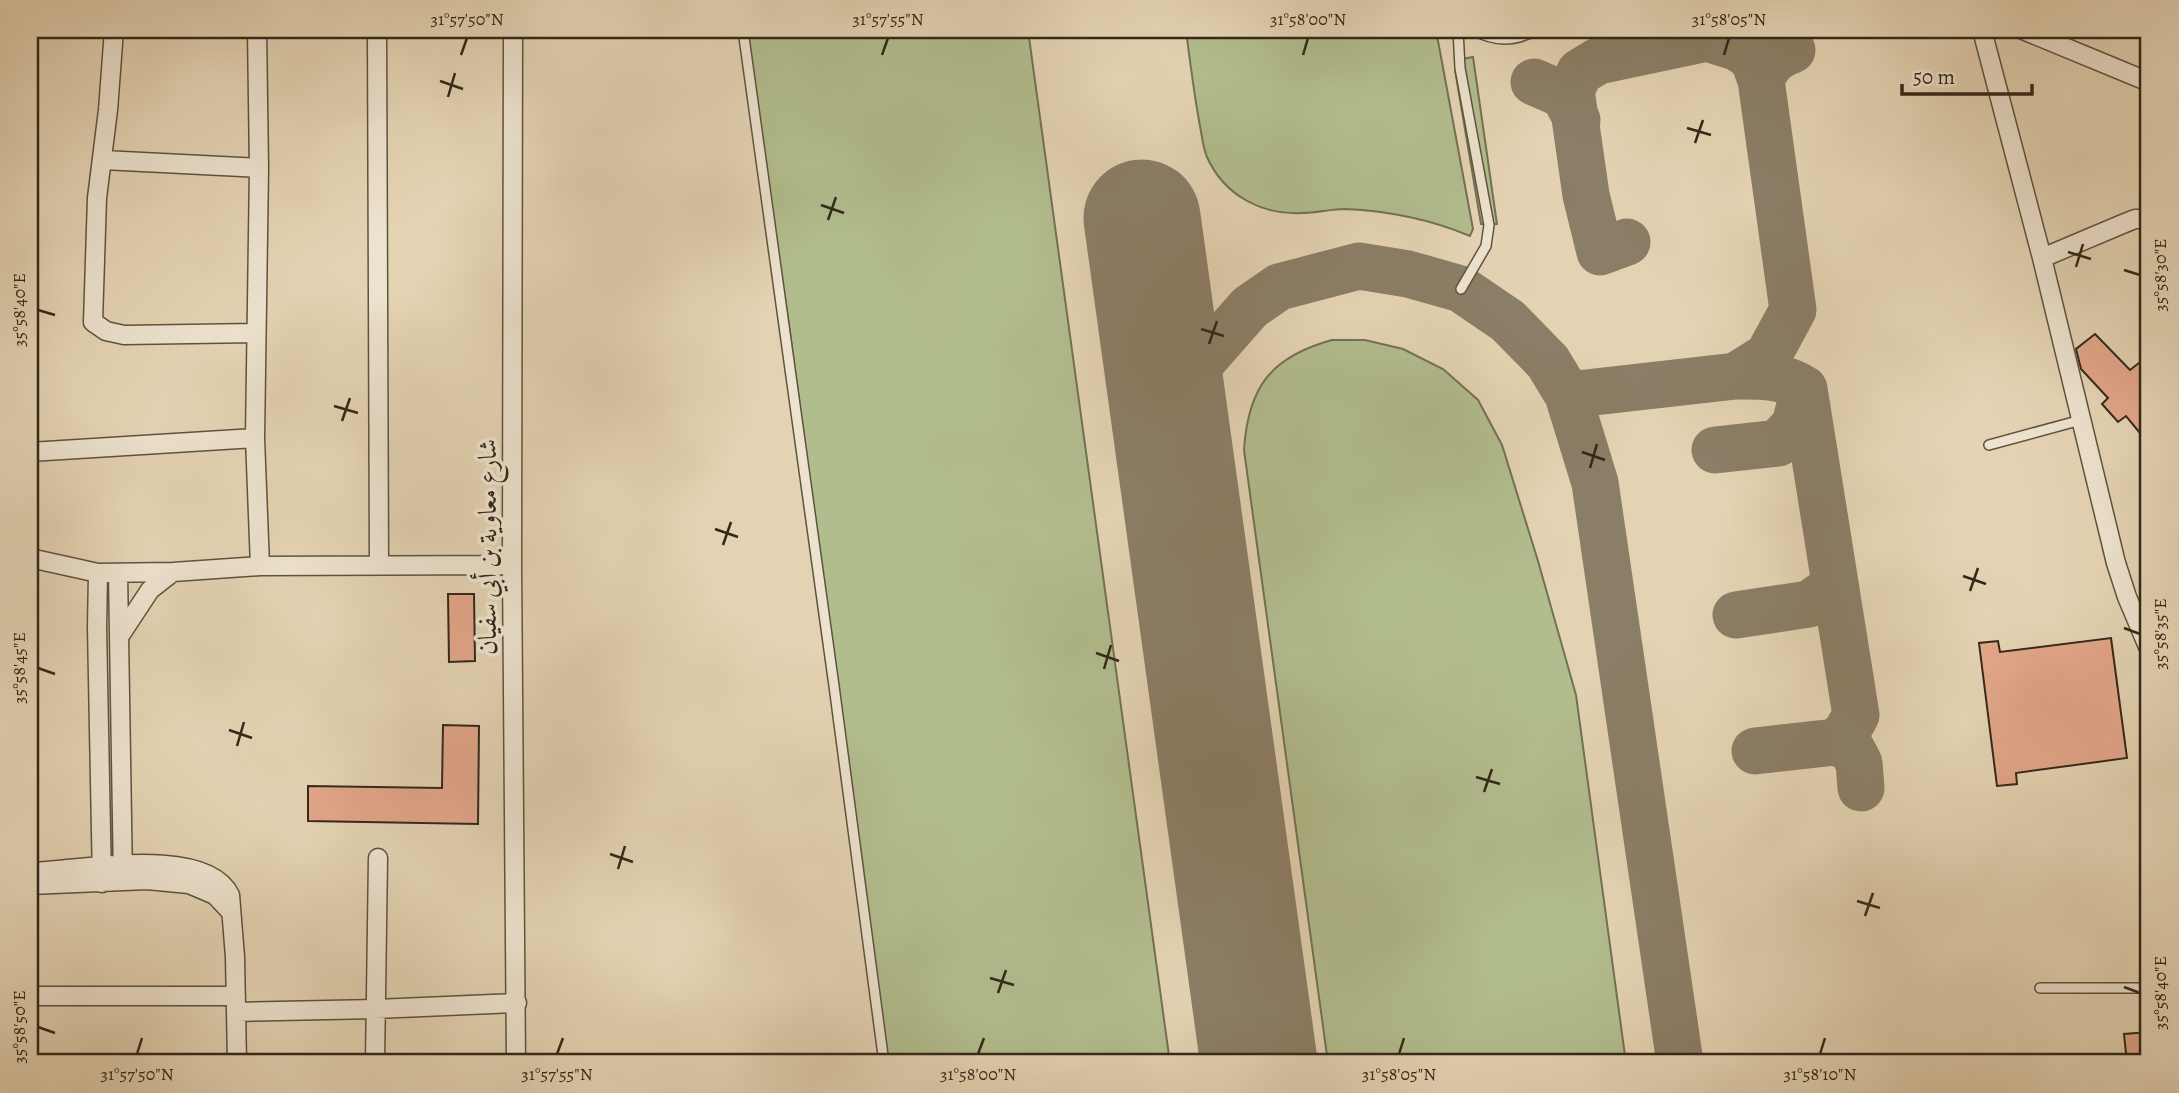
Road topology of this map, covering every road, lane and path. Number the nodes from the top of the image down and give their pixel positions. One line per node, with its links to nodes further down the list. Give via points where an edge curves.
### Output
1 (114, 30): 12 (street)
2 (257, 30): 13 (street)
3 (377, 30): 23 (street)
4 (513, 30): 24 (street, شارع معاوية بن أبي سفيان)
5 (743, 30): 45 (lane)
6 (1458, 30): 16 (lane, via 1460,68 1489,225 1486,247)
7 (1472, 30): 8 (lane, via 1504,40)
8 (1537, 30)
9 (2023, 30): 11 (street)
10 (1986, 34): 15 (street)
11 (2149, 82)
12 (103, 160): 13 (street); 17 (street, via 94,232 93,322 124,335)
13 (259, 168): 17 (street)
14 (2149, 219): 15 (street, via 2135,219)
15 (2042, 258): 18 (street)
16 (1461, 289)
17 (256, 333): 19 (street)
18 (2081, 420): 20 (lane); 30 (street, via 2116,563)
19 (255, 438): 21 (street); 25 (street)
20 (1989, 445)
21 (30, 452)
22 (30, 558): 27 (street)
23 (379, 565): 24 (street); 25 (street)
24 (512, 565): 39 (street, شارع معاوية بن أبي سفيان)
25 (260, 566): 26 (street)
26 (173, 572): 28 (street); 29 (street, via 150,590)
27 (98, 573): 28 (street); 34 (street)
28 (118, 573): 29 (street)
29 (119, 637): 33 (street)
30 (2149, 649)
31 (378, 858): 41 (street)
32 (30, 872): 34 (street)
33 (122, 873): 34 (street); 40 (street, via 188,884 215,895 231,912)
34 (102, 875): 35 (street)
35 (30, 885)
36 (2040, 988): 37 (lane)
37 (2149, 988)
38 (30, 996): 40 (street)
39 (517, 1003): 41 (street); 44 (street, شارع معاوية بن أبي سفيان)
40 (236, 1004): 41 (street); 42 (street)
41 (376, 1009): 43 (street)
42 (236, 1063)
43 (375, 1063)
44 (516, 1063)
45 (884, 1063)

